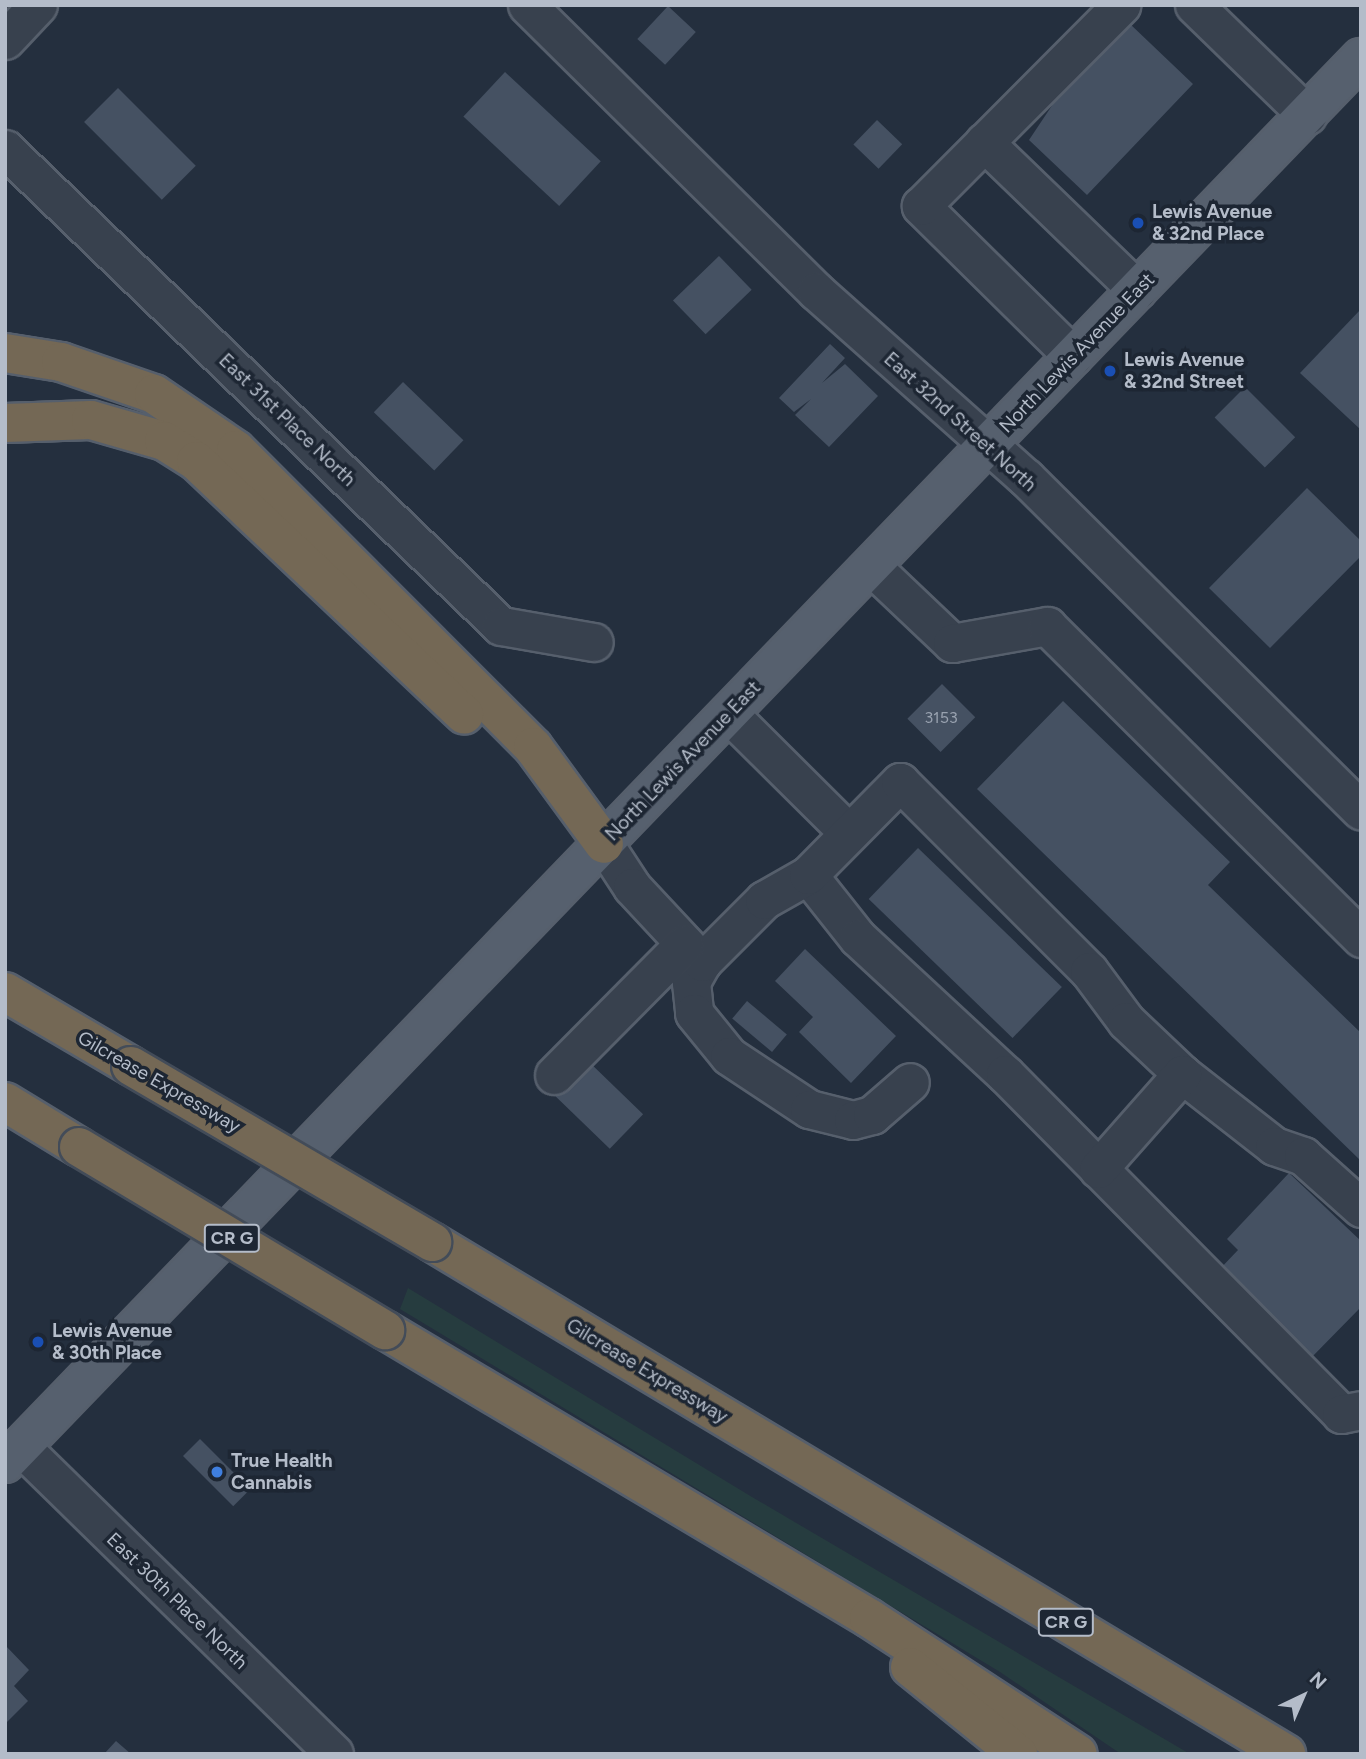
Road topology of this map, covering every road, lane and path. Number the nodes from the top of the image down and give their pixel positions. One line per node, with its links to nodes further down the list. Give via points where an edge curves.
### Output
1 (38, 5): 5 (street)
2 (527, 5): 14 (street, East 32nd Street North, via 816,291)
3 (1121, 5): 8 (street)
4 (1194, 5): 7 (street)
5 (5, 40)
6 (1361, 58): 7 (main road, North Lewis Avenue East)
7 (1307, 115): 10 (main road, North Lewis Avenue East)
8 (984, 142): 10 (street); 12 (street, via 921,206)
9 (5, 149): 16 (street, East 31st Place North, via 500,626)
10 (1137, 290): 12 (main road, North Lewis Avenue East)
11 (5, 353): 20 (highway, via 82,368 154,394 236,450 533,747)
12 (1073, 356): 14 (main road, North Lewis Avenue East)
13 (5, 423): 20 (highway, via 91,420 164,442 196,461)
14 (989, 446): 15 (main road, North Lewis Avenue East); 18 (street, East 32nd Street North)
15 (871, 566): 17 (main road, North Lewis Avenue East); 22 (street, via 953,643 1047,626)
16 (594, 642)
17 (729, 714): 19 (street); 20 (main road, North Lewis Avenue East)
18 (1361, 811)
19 (848, 832): 21 (street); 25 (street, via 900,782 1089,971 1126,1021)
20 (604, 844): 23 (street, via 632,887); 32 (main road, North Lewis Avenue East)
21 (808, 874): 23 (street); 29 (street, via 858,938)
22 (1361, 938)
23 (693, 953): 26 (street); 27 (street, via 694,1013 729,1056 774,1090 809,1109 853,1120 872,1115)
24 (5, 992): 37 (highway, Gilcrease Expressway / CR G, bridge)
25 (1182, 1074): 29 (street); 30 (street, via 1274,1146 1303,1156)
26 (554, 1075)
27 (910, 1082)
28 (5, 1102): 33 (highway, CR G, bridge)
29 (1098, 1169): 31 (street, via 1341,1415)
30 (1361, 1208)
31 (1361, 1410)
32 (13, 1455): 34 (street, East 30th Place North)
33 (788, 1570): 35 (highway); 36 (highway, CR G)
34 (334, 1754)
35 (1018, 1754)
36 (1078, 1754)
37 (1286, 1754)

